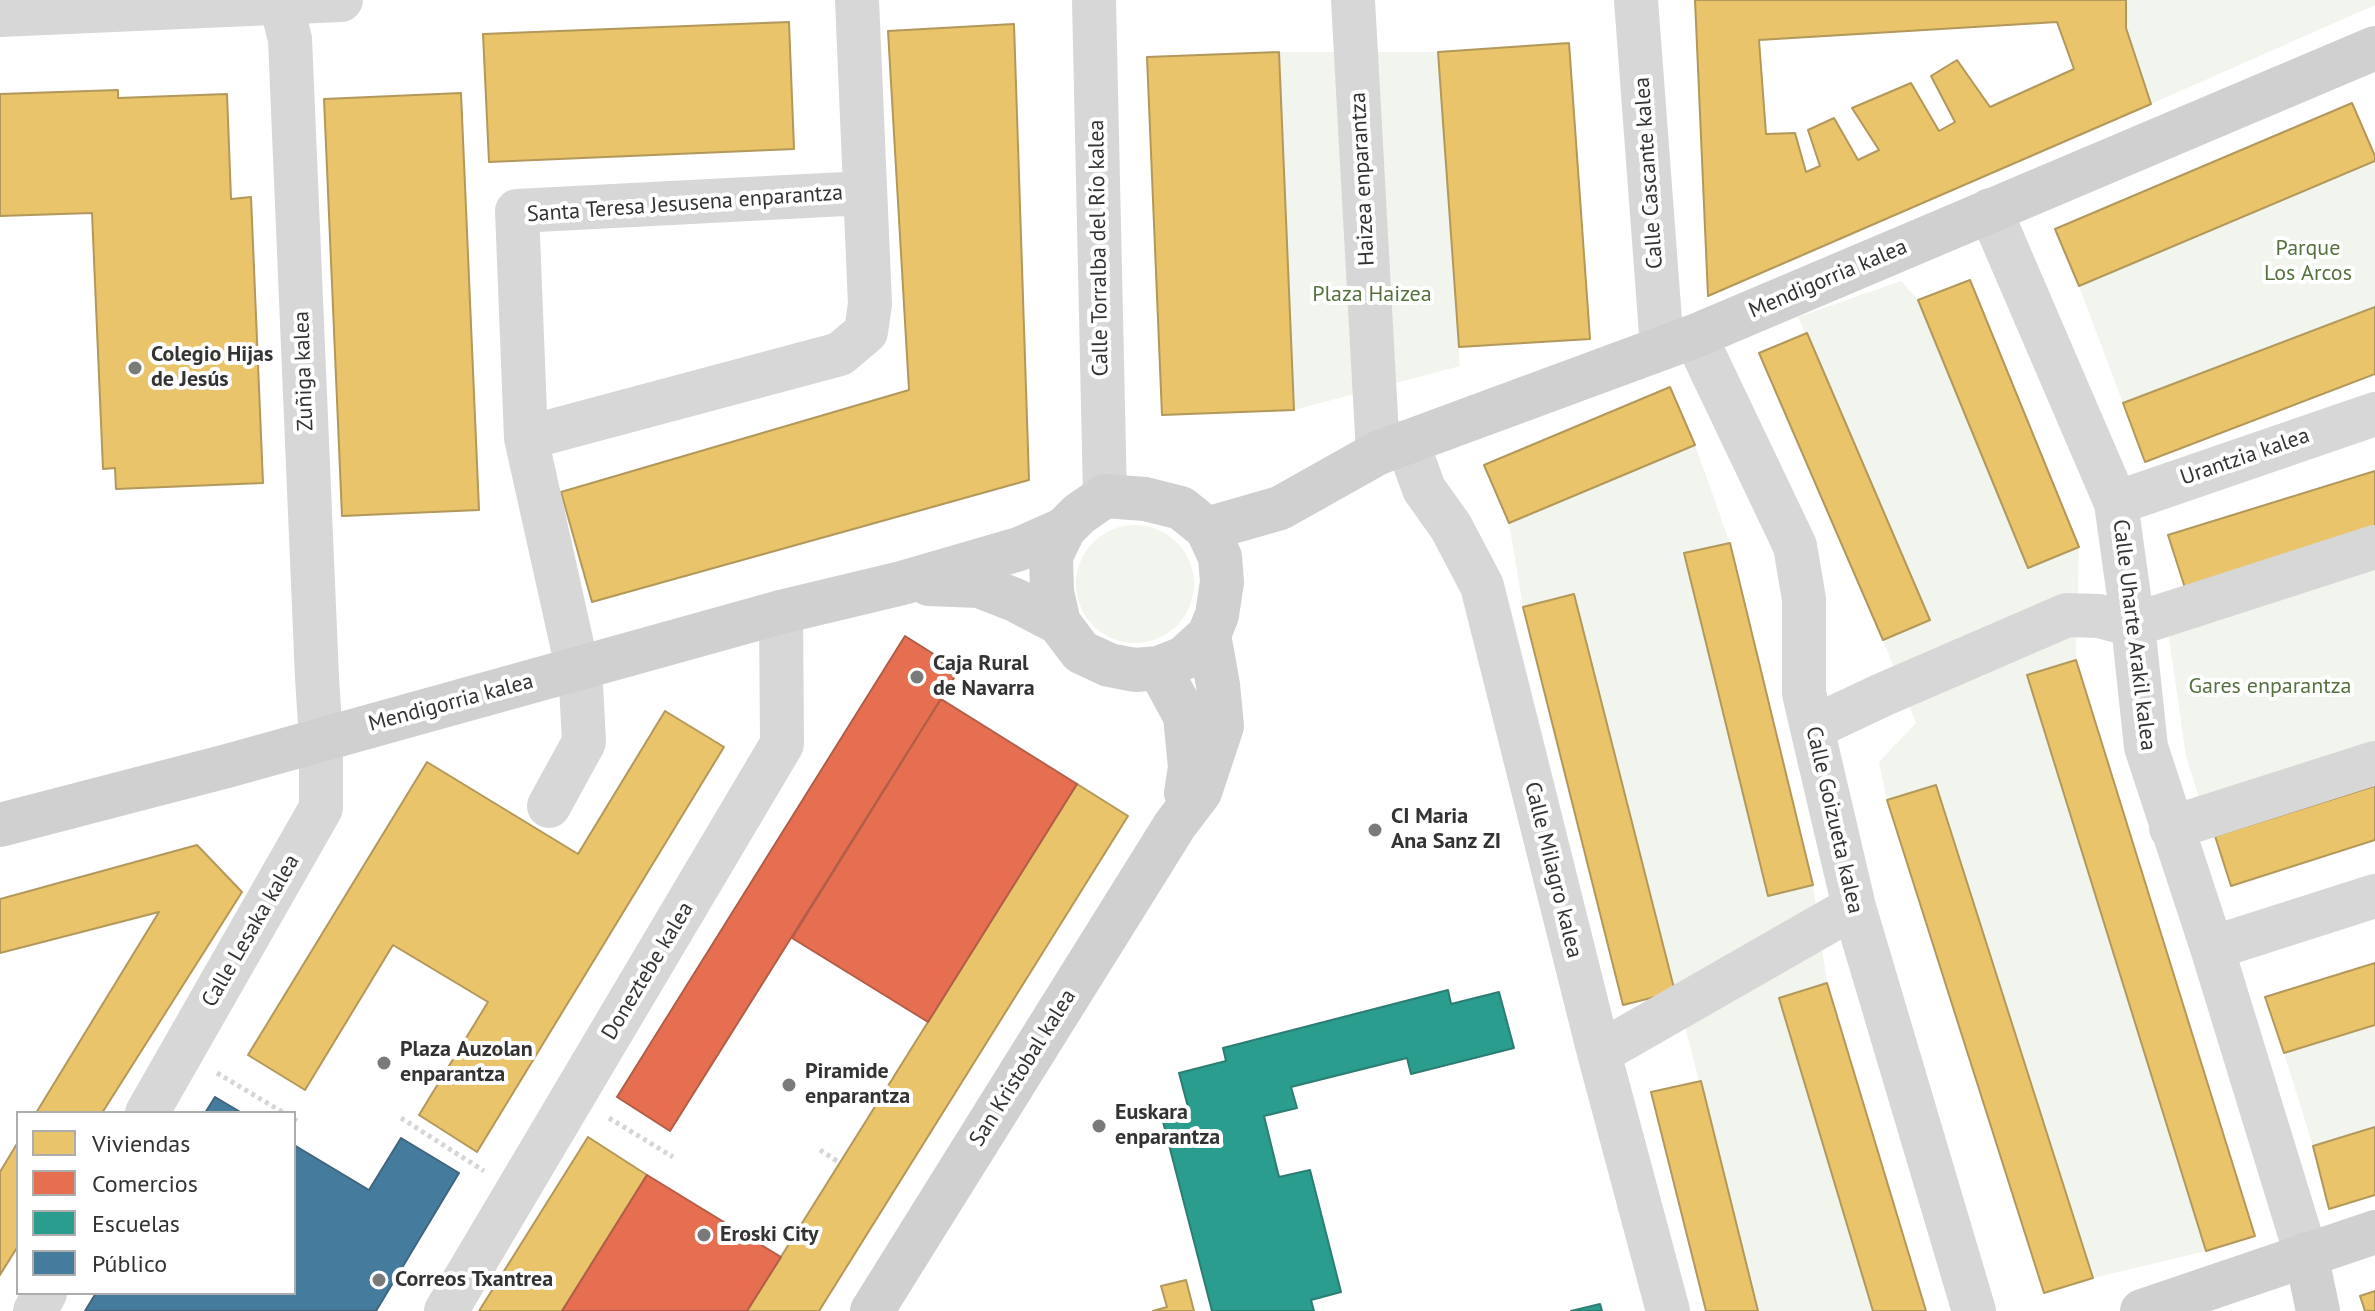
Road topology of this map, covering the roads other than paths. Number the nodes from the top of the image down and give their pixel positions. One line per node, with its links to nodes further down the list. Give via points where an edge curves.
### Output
1 (341, 0): 6 (street)
2 (857, 0): 9 (street)
3 (1094, 0): 15 (street, Calle Torralba del Río kalea)
4 (1353, 0): 14 (street, Haizea enparantza)
5 (1636, 0): 11 (street, Calle Cascante kalea)
6 (280, 2): 7 (street); 30 (street, Zuñiga kalea, via 290,39)
7 (0, 15)
8 (2375, 48): 10 (street, Mendigorria kalea)
9 (864, 193): 13 (street, Santa Teresa Jesusena enparantza, via 870,304 866,332 840,354); 13 (street, Santa Teresa Jesusena enparantza, via 517,211)
10 (1990, 210): 11 (street, Mendigorria kalea); 16 (street, Calle Uharte Arakil kalea)
11 (1678, 342): 14 (street, Mendigorria kalea); 29 (street, Calle Goizueta kalea, via 1795,546 1804,599 1804,693)
12 (2375, 414): 16 (street, Urantzia kalea)
13 (526, 438): 27 (street, Santa Teresa Jesusena enparantza)
14 (1393, 448): 17 (street, Mendigorria kalea); 39 (street, Calle Milagro kalea, via 1451,527 1482,586)
15 (1105, 496): 18 (street); 19 (street, via 1181,508)
16 (2116, 503): 25 (street, Calle Uharte Arakil kalea)
17 (1280, 508): 19 (street, Mendigorria kalea); 21 (street, Mendigorria kalea)
18 (1064, 529): 22 (street, Mendigorria kalea, via 1019,549); 24 (street, via 1051,556)
19 (1207, 529): 21 (street, via 1220,557)
20 (2375, 547): 25 (street)
21 (1222, 582): 26 (street)
22 (902, 583): 23 (street, Mendigorria kalea); 24 (street, Mendigorria kalea, via 979,586)
23 (781, 612): 27 (street, Mendigorria kalea); 43 (street, Doneztebe kalea, via 782,744)
24 (1059, 623): 28 (street, via 1081,652 1109,665)
25 (2133, 625): 29 (street, via 2067,615); 35 (street, Calle Uharte Arakil kalea, via 2146,747)
26 (1209, 635): 28 (street, via 1184,658); 34 (street, San Kristobal kalea, via 1222,726 1200,792)
27 (577, 668): 30 (street, Mendigorria kalea); 32 (street, Santa Teresa Jesusena enparantza, via 584,742)
28 (1159, 668): 34 (street, San Kristobal kalea, via 1185,716 1190,767)
29 (1812, 728): 37 (street, Calle Goizueta kalea)
30 (321, 739): 33 (street, Mendigorria kalea); 40 (street, Calle Lesaka kalea, via 321,808)
31 (2375, 763): 35 (street)
32 (549, 806)
33 (0, 825)
34 (1175, 825): 44 (street, San Kristobal kalea)
35 (2171, 828): 38 (street, Calle Uharte Arakil kalea)
36 (2375, 896): 38 (street)
37 (1854, 907): 39 (street); 46 (street, Calle Goizueta kalea)
38 (2212, 948): 42 (street, Calle Uharte Arakil kalea)
39 (1599, 1053): 45 (street, Calle Milagro kalea)
40 (148, 1111)
41 (2375, 1232): 42 (street)
42 (2306, 1254): 47 (street); 48 (street)
43 (446, 1311)
44 (872, 1311)
45 (1668, 1311)
46 (1974, 1311)
47 (2142, 1311)
48 (2318, 1311)

